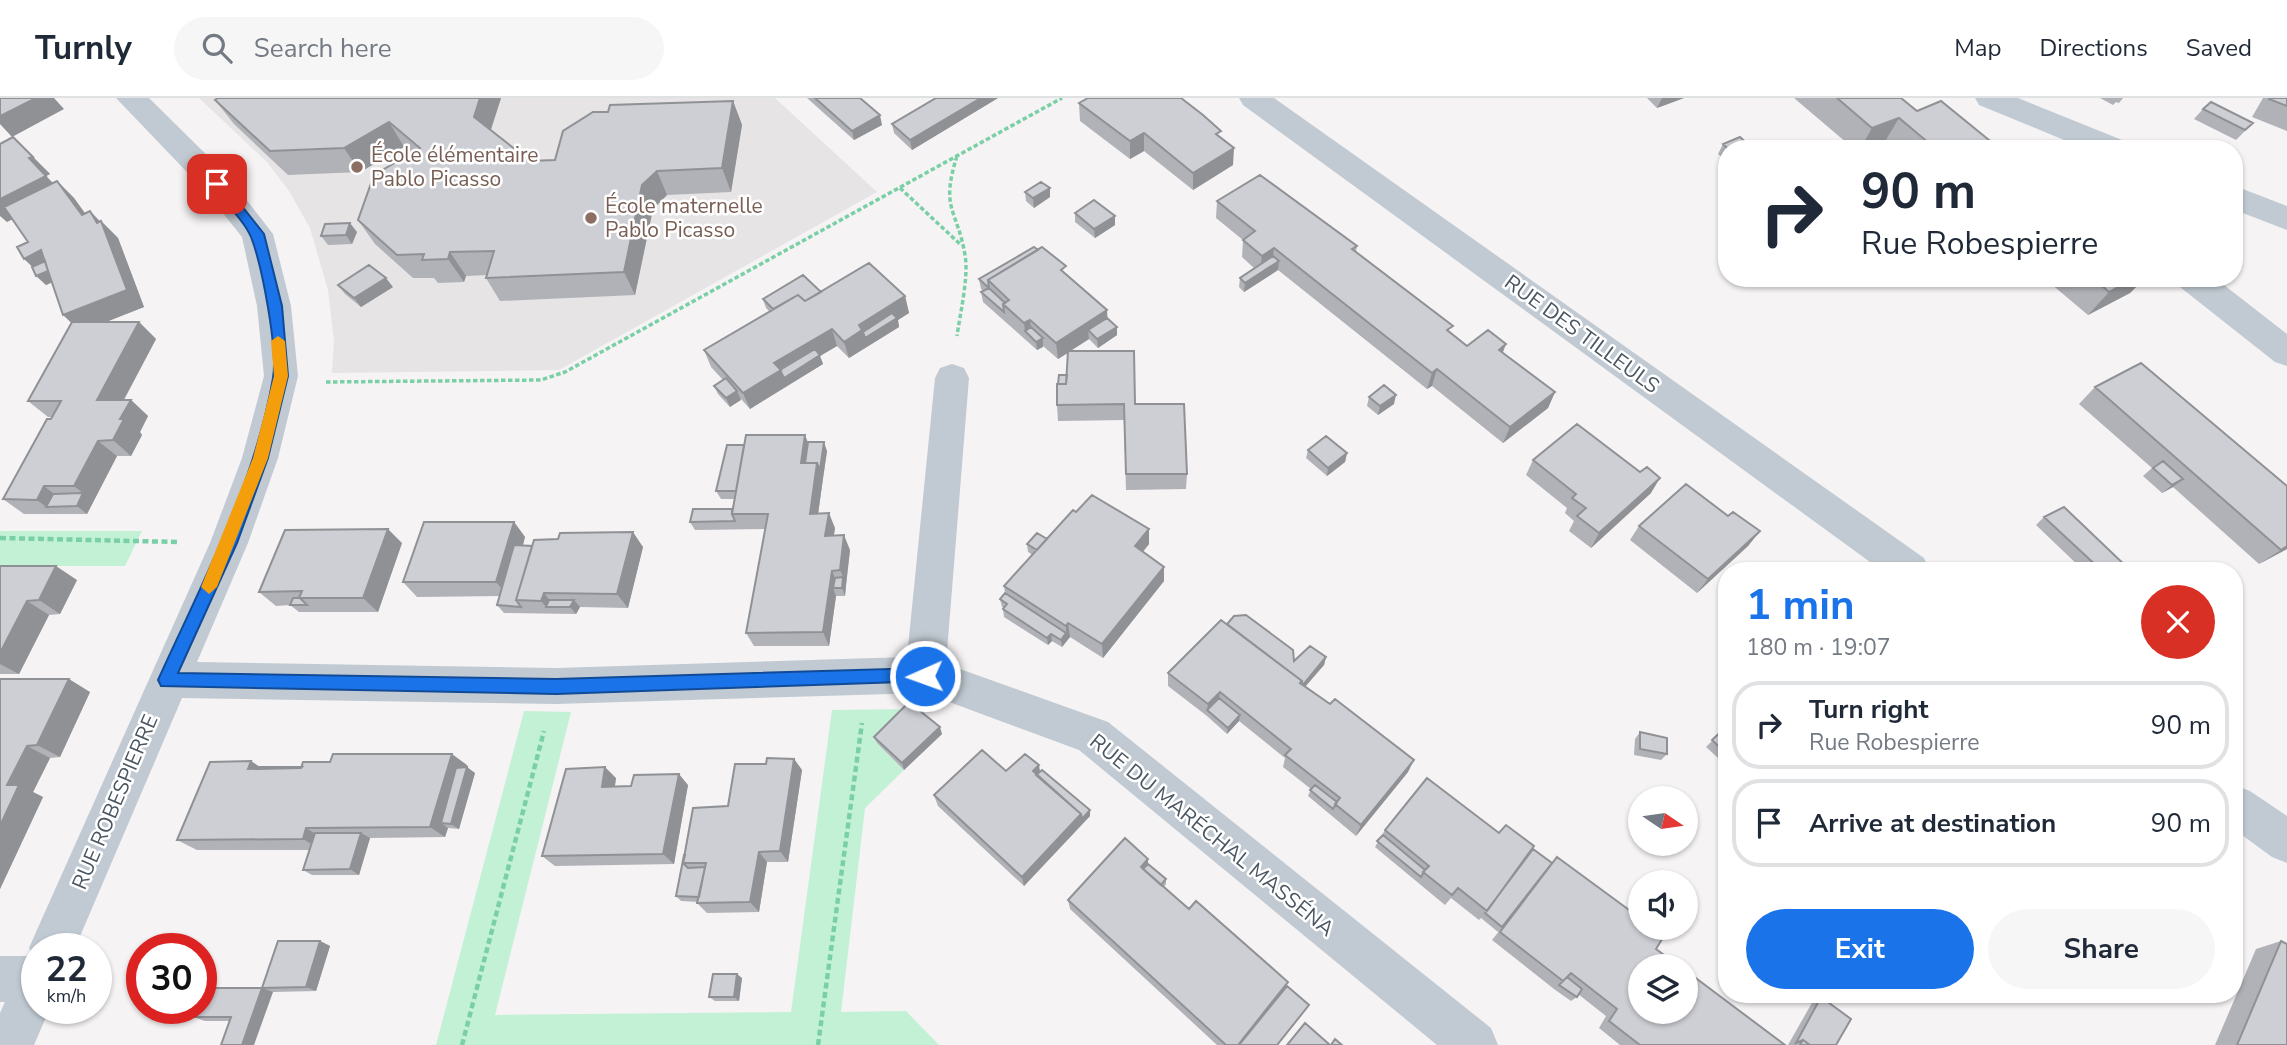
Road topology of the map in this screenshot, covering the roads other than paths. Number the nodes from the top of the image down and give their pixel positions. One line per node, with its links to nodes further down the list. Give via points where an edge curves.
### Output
1 (131, 98): 13 (street, RUE ROBESPIERRE, via 217,184 257,234 275,306 281,376 260,458 229,543)
2 (1254, 98): 11 (street, RUE DES TILLEULS)
3 (2001, 102): 4 (street); 5 (street)
4 (2034, 140)
5 (2094, 140)
6 (2243, 200): 7 (street)
7 (2287, 219)
8 (2204, 287): 9 (street)
9 (2287, 352)
10 (952, 378): 12 (street)
11 (1899, 562)
12 (925, 676): 13 (street, RUE DU MARÉCHAL MASSÉNA, via 556,686); 21 (street, RUE DU MARÉCHAL MASSÉNA, via 1093,736)
13 (167, 680): 16 (street, RUE ROBESPIERRE)
14 (2243, 811): 15 (street)
15 (2287, 842)
16 (58, 933)
17 (0, 979): 18 (street)
18 (21, 979)
19 (21, 1020): 20 (street)
20 (10, 1045)
21 (1474, 1045)

